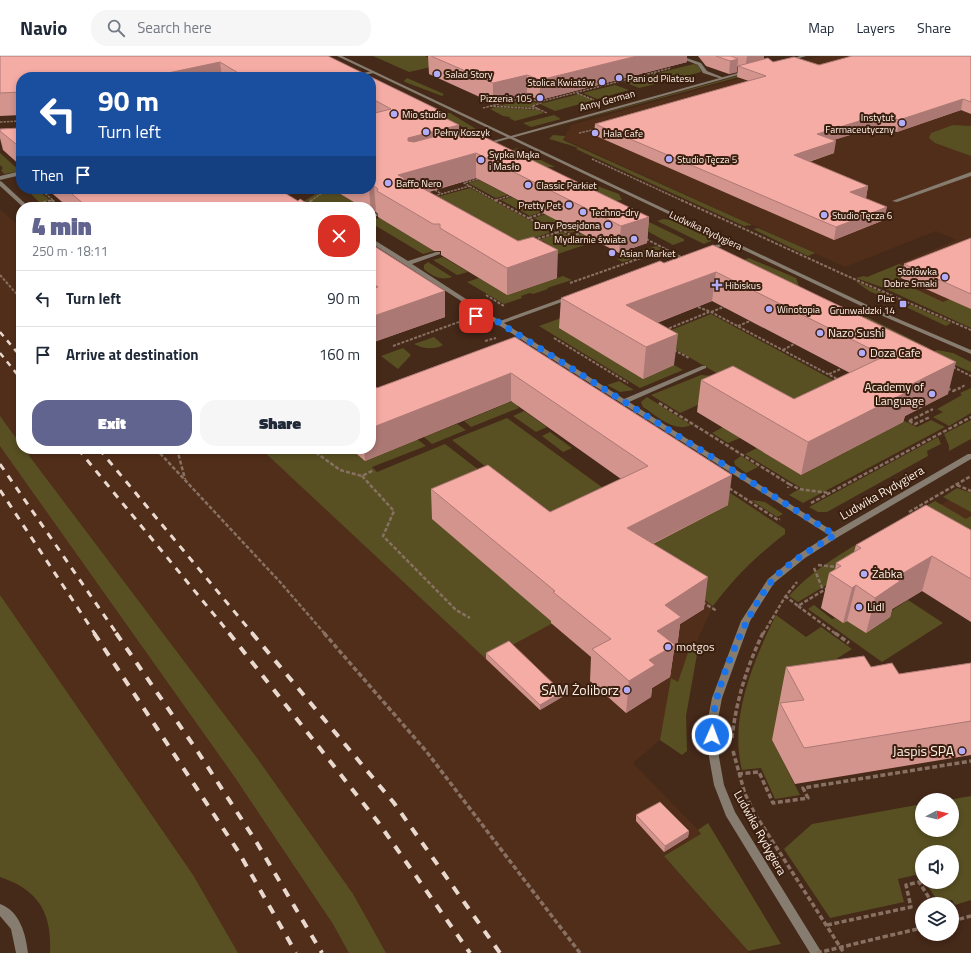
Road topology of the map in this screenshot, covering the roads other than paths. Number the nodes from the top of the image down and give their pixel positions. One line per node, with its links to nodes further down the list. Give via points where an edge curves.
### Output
1 (339, 56): 7 (street, Ludwika Rydygiera)
2 (677, 56): 12 (street, via 694,62 702,66 705,72)
3 (804, 56): 4 (street)
4 (783, 62)
5 (739, 69): 8 (street)
6 (752, 70): 8 (street, Anny German)
7 (372, 72)
8 (746, 72): 12 (street, Anny German)
9 (376, 74): 10 (street, Ludwika Rydygiera)
10 (380, 75): 11 (street); 13 (street, Ludwika Rydygiera)
11 (376, 76)
12 (722, 78): 13 (street, Anny German)
13 (507, 137): 14 (street); 23 (street, Ludwika Rydygiera)
14 (474, 146)
15 (16, 174): 17 (street)
16 (971, 174): 21 (street)
17 (0, 178)
18 (0, 183): 22 (street)
19 (283, 194): 20 (street)
20 (270, 197)
21 (895, 201)
22 (21, 202)
23 (730, 241): 26 (street); 30 (street, Ludwika Rydygiera, via 880,314)
24 (376, 243): 27 (street)
25 (438, 253): 27 (street)
26 (684, 258)
27 (408, 263): 29 (street)
28 (578, 295): 29 (street)
29 (499, 323): 32 (street)
30 (971, 352)
31 (704, 367): 32 (street)
32 (624, 401): 34 (street)
33 (971, 456): 34 (street, Ludwika Rydygiera)
34 (835, 535): 37 (street, Ludwika Rydygiera, via 802,556 771,581 754,607 717,698 712,724 719,785 730,812)
35 (0, 909): 36 (street, via 10,916 20,934)
36 (22, 953)
37 (816, 953)

